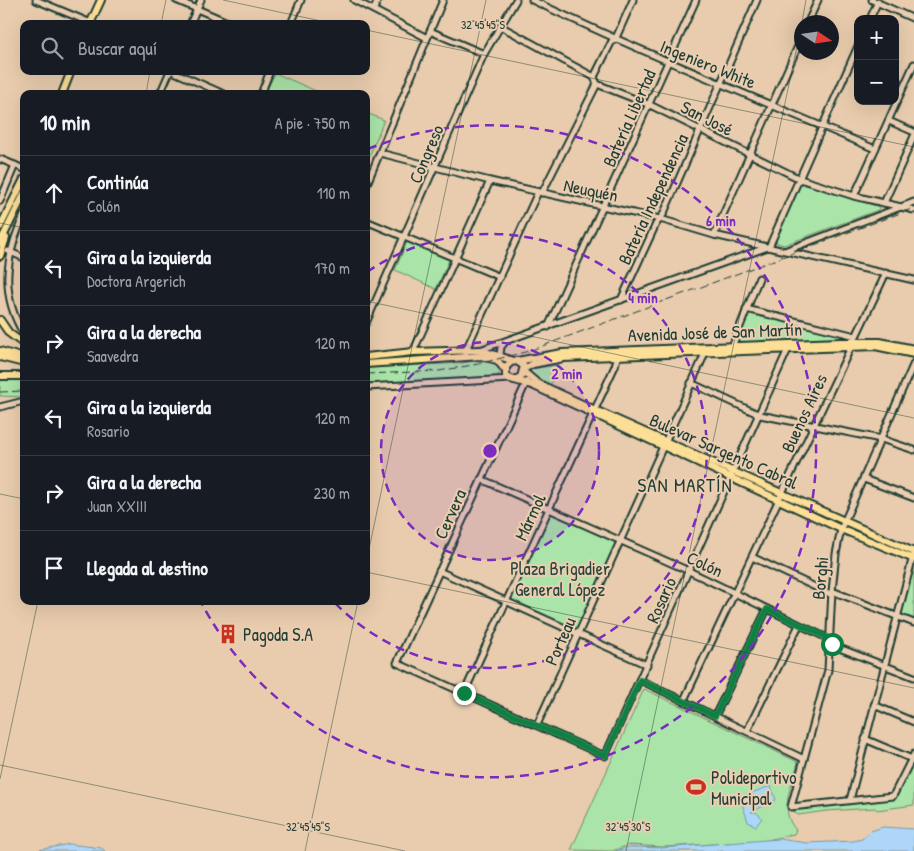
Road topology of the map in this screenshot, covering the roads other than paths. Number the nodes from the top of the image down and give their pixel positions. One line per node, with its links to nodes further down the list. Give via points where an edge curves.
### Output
1 (36, 0): 21 (street)
2 (100, 0): 22 (main road)
3 (176, 0): 16 (street)
4 (201, 0): 16 (street)
5 (301, 0): 25 (street)
6 (354, 0): 17 (street)
7 (378, 0): 17 (street)
8 (443, 0): 27 (street)
9 (516, 0): 26 (street, Congreso)
10 (532, 0): 29 (street, Ingeniero White)
11 (633, 0): 29 (street)
12 (696, 0): 33 (street, Batería Libertad)
13 (758, 0): 40 (street, Batería Independencia)
14 (818, 0): 18 (street)
15 (876, 1): 19 (street); 20 (street)
16 (197, 9): 23 (street); 24 (street)
17 (374, 9): 28 (street)
18 (811, 15)
19 (871, 15)
20 (914, 19)
21 (83, 20)
22 (91, 20)
23 (192, 20)
24 (223, 20)
25 (293, 20)
26 (502, 26): 30 (street, Congreso); 39 (street)
27 (430, 31): 28 (street); 30 (street)
28 (427, 38): 54 (street)
29 (614, 39): 33 (street, Ingeniero White); 39 (street)
30 (484, 54): 59 (street, Congreso)
31 (794, 55): 47 (street)
32 (854, 55): 49 (street)
33 (668, 63): 40 (street, Ingeniero White); 46 (street, Batería Libertad)
34 (914, 64): 48 (street)
35 (69, 75): 42 (main road)
36 (169, 75): 43 (street)
37 (180, 75): 44 (street)
38 (268, 75): 45 (street)
39 (594, 77): 41 (street)
40 (722, 83): 47 (street, Ingeniero White); 50 (street, Batería Independencia)
41 (596, 84): 46 (street, San José); 64 (street)
42 (64, 90)
43 (162, 90)
44 (215, 90)
45 (263, 90)
46 (650, 105): 50 (street, San José); 70 (street, Batería Libertad)
47 (772, 105): 49 (street, Ingeniero White); 55 (street)
48 (889, 121): 51 (street); 53 (street)
49 (822, 126): 53 (street, Ingeniero White); 61 (street)
50 (701, 129): 55 (street, San José); 74 (street, Batería Independencia)
51 (914, 132)
52 (914, 136): 69 (street)
53 (875, 149): 65 (street)
54 (380, 153): 59 (street, Neuquén); 60 (street)
55 (749, 155): 61 (street, San José); 78 (street)
56 (0, 159): 57 (street)
57 (15, 165): 58 (street); 66 (street)
58 (20, 167)
59 (435, 167): 62 (street, Neuquén); 79 (street, Congreso)
60 (370, 175)
61 (800, 180): 65 (street, San José); 81 (street)
62 (490, 181): 64 (street, Neuquén); 86 (street)
63 (20, 187): 77 (main road)
64 (540, 193): 70 (street, Neuquén); 88 (street)
65 (854, 196): 69 (street, San José)
66 (0, 200)
67 (20, 202): 73 (main road)
68 (914, 202): 71 (street)
69 (884, 203): 71 (street, San José)
70 (604, 206): 74 (street, Neuquén); 95 (street, Batería Libertad)
71 (900, 207): 72 (street, San José); 82 (street)
72 (912, 210)
73 (14, 215): 80 (main road); 84 (main road)
74 (660, 219): 78 (street, Neuquén); 91 (street, Batería Independencia)
75 (370, 223): 79 (street)
76 (20, 224): 83 (street)
77 (0, 227)
78 (714, 235): 81 (street, Neuquén)
79 (405, 237): 86 (street); 92 (street, Congreso)
80 (0, 243)
81 (769, 247): 82 (street, Neuquén); 91 (street)
82 (787, 250): 87 (street, Neuquén)
83 (8, 251): 85 (street); 96 (street, via 1,284 3,301)
84 (0, 256)
85 (20, 256)
86 (454, 258): 88 (street); 109 (street)
87 (886, 273): 90 (street, Neuquén); 102 (street, Buenos Aires)
88 (500, 277): 98 (street)
89 (759, 278): 93 (street)
90 (914, 280)
91 (621, 300): 95 (street)
92 (370, 308)
93 (746, 309): 97 (street); 103 (street)
94 (0, 320): 100 (main road, via 8,333)
95 (548, 327): 99 (street)
96 (20, 330)
97 (841, 332): 101 (street, via 843,340); 102 (street)
98 (472, 338): 106 (street); 110 (street)
99 (508, 340): 106 (street); 113 (street, via 501,347)
100 (20, 341)
101 (840, 342): 102 (main road, Avenida José de San Martín); 104 (main road, Avenida José de San Martín)
102 (853, 342): 104 (main road, Avenida José de San Martín); 105 (main road, Avenida José de San Martín, via 880,342); 112 (main road, Avenida José de San Martín); 133 (street, Buenos Aires)
103 (732, 347): 104 (main road, Avenida José de San Martín); 107 (main road, Avenida José de San Martín)
104 (789, 347): 107 (main road, Avenida José de San Martín); 132 (street, Rosario)
105 (914, 349)
106 (479, 350): 110 (main road); 113 (main road)
107 (705, 350): 111 (main road, Avenida José de San Martín); 127 (street, Porteau)
108 (0, 352): 115 (main road)
109 (413, 352): 110 (main road); 116 (main road)
110 (465, 352)
111 (618, 354): 118 (main road, Avenida José de San Martín, via 562,353); 122 (main road, Avenida José de San Martín, via 533,364); 131 (street, Mármol)
112 (914, 354)
113 (500, 355): 118 (main road)
114 (0, 357): 117 (main road)
115 (20, 357)
116 (370, 357)
117 (20, 361)
118 (516, 361): 121 (main road, via 508,364); 122 (main road, via 522,363)
119 (914, 363): 134 (street, Borghi)
120 (370, 364): 121 (main road, via 481,356 497,360)
121 (505, 371): 125 (main road); 126 (street)
122 (526, 375): 125 (main road, Bulevar Sargento Cabral); 131 (main road, Bulevar Sargento Cabral); 138 (street, Cervera)
123 (0, 376): 124 (main road)
124 (20, 376)
125 (513, 380): 126 (street)
126 (495, 381): 128 (street)
127 (691, 383): 132 (street); 135 (street, Porteau)
128 (370, 388)
129 (20, 402): 130 (street)
130 (0, 407)
131 (593, 412): 135 (main road, Bulevar Sargento Cabral); 142 (street, Mármol)
132 (760, 415): 133 (street); 137 (street, Rosario)
133 (814, 426): 134 (street); 140 (street, Buenos Aires)
134 (881, 440): 136 (street); 139 (street, Borghi)
135 (663, 443): 137 (main road, Bulevar Sargento Cabral); 145 (street, Porteau)
136 (914, 450)
137 (733, 476): 140 (main road, Bulevar Sargento Cabral); 149 (street, Rosario)
138 (481, 479): 142 (street, Colón); 148 (street, Cervera)
139 (864, 479): 141 (street); 143 (street, Borghi)
140 (780, 497): 143 (main road, Bulevar Sargento Cabral); 144 (main road, Bulevar Sargento Cabral); 147 (street, Buenos Aires)
141 (914, 498)
142 (549, 509): 145 (street, Colón); 152 (street, Mármol)
143 (845, 522): 144 (street, Borghi); 146 (main road, Bulevar Sargento Cabral)
144 (841, 529): 146 (main road, Bulevar Sargento Cabral); 151 (street, Borghi)
145 (619, 541): 149 (street, Colón); 157 (street, Porteau)
146 (914, 556): 154 (street)
147 (752, 557): 150 (street, Buenos Aires); 151 (street)
148 (439, 571): 152 (street); 163 (street, Cervera, via 397,663)
149 (689, 572): 150 (street, Colón); 159 (street, Rosario)
150 (734, 593): 153 (street, Colón); 164 (street, Buenos Aires)
151 (832, 594): 154 (street); 158 (street, Borghi)
152 (506, 601): 157 (street); 163 (street, Mármol)
153 (767, 609): 156 (street, Colón); 166 (street)
154 (897, 616): 155 (street); 160 (street)
155 (914, 623)
156 (799, 625): 158 (street, Colón); 169 (street)
157 (578, 634): 159 (street); 168 (street, Porteau)
158 (829, 640): 160 (street, Colón, via 834,646); 172 (street, Borghi, via 828,670)
159 (647, 665): 162 (street, Rosario)
160 (885, 666): 161 (street, Colón); 165 (street)
161 (914, 678)
162 (640, 680): 164 (street); 168 (street, Rosario, via 605,756)
163 (464, 693): 168 (street)
164 (684, 700): 166 (street)
165 (874, 705): 167 (street); 170 (street)
166 (715, 716): 169 (street)
167 (914, 722)
168 (537, 725)
169 (747, 731): 172 (street)
170 (865, 739): 171 (street); 173 (street)
171 (913, 756): 173 (street, via 893,796)
172 (804, 759): 173 (street, Borghi, via 791,807)
173 (850, 800)

